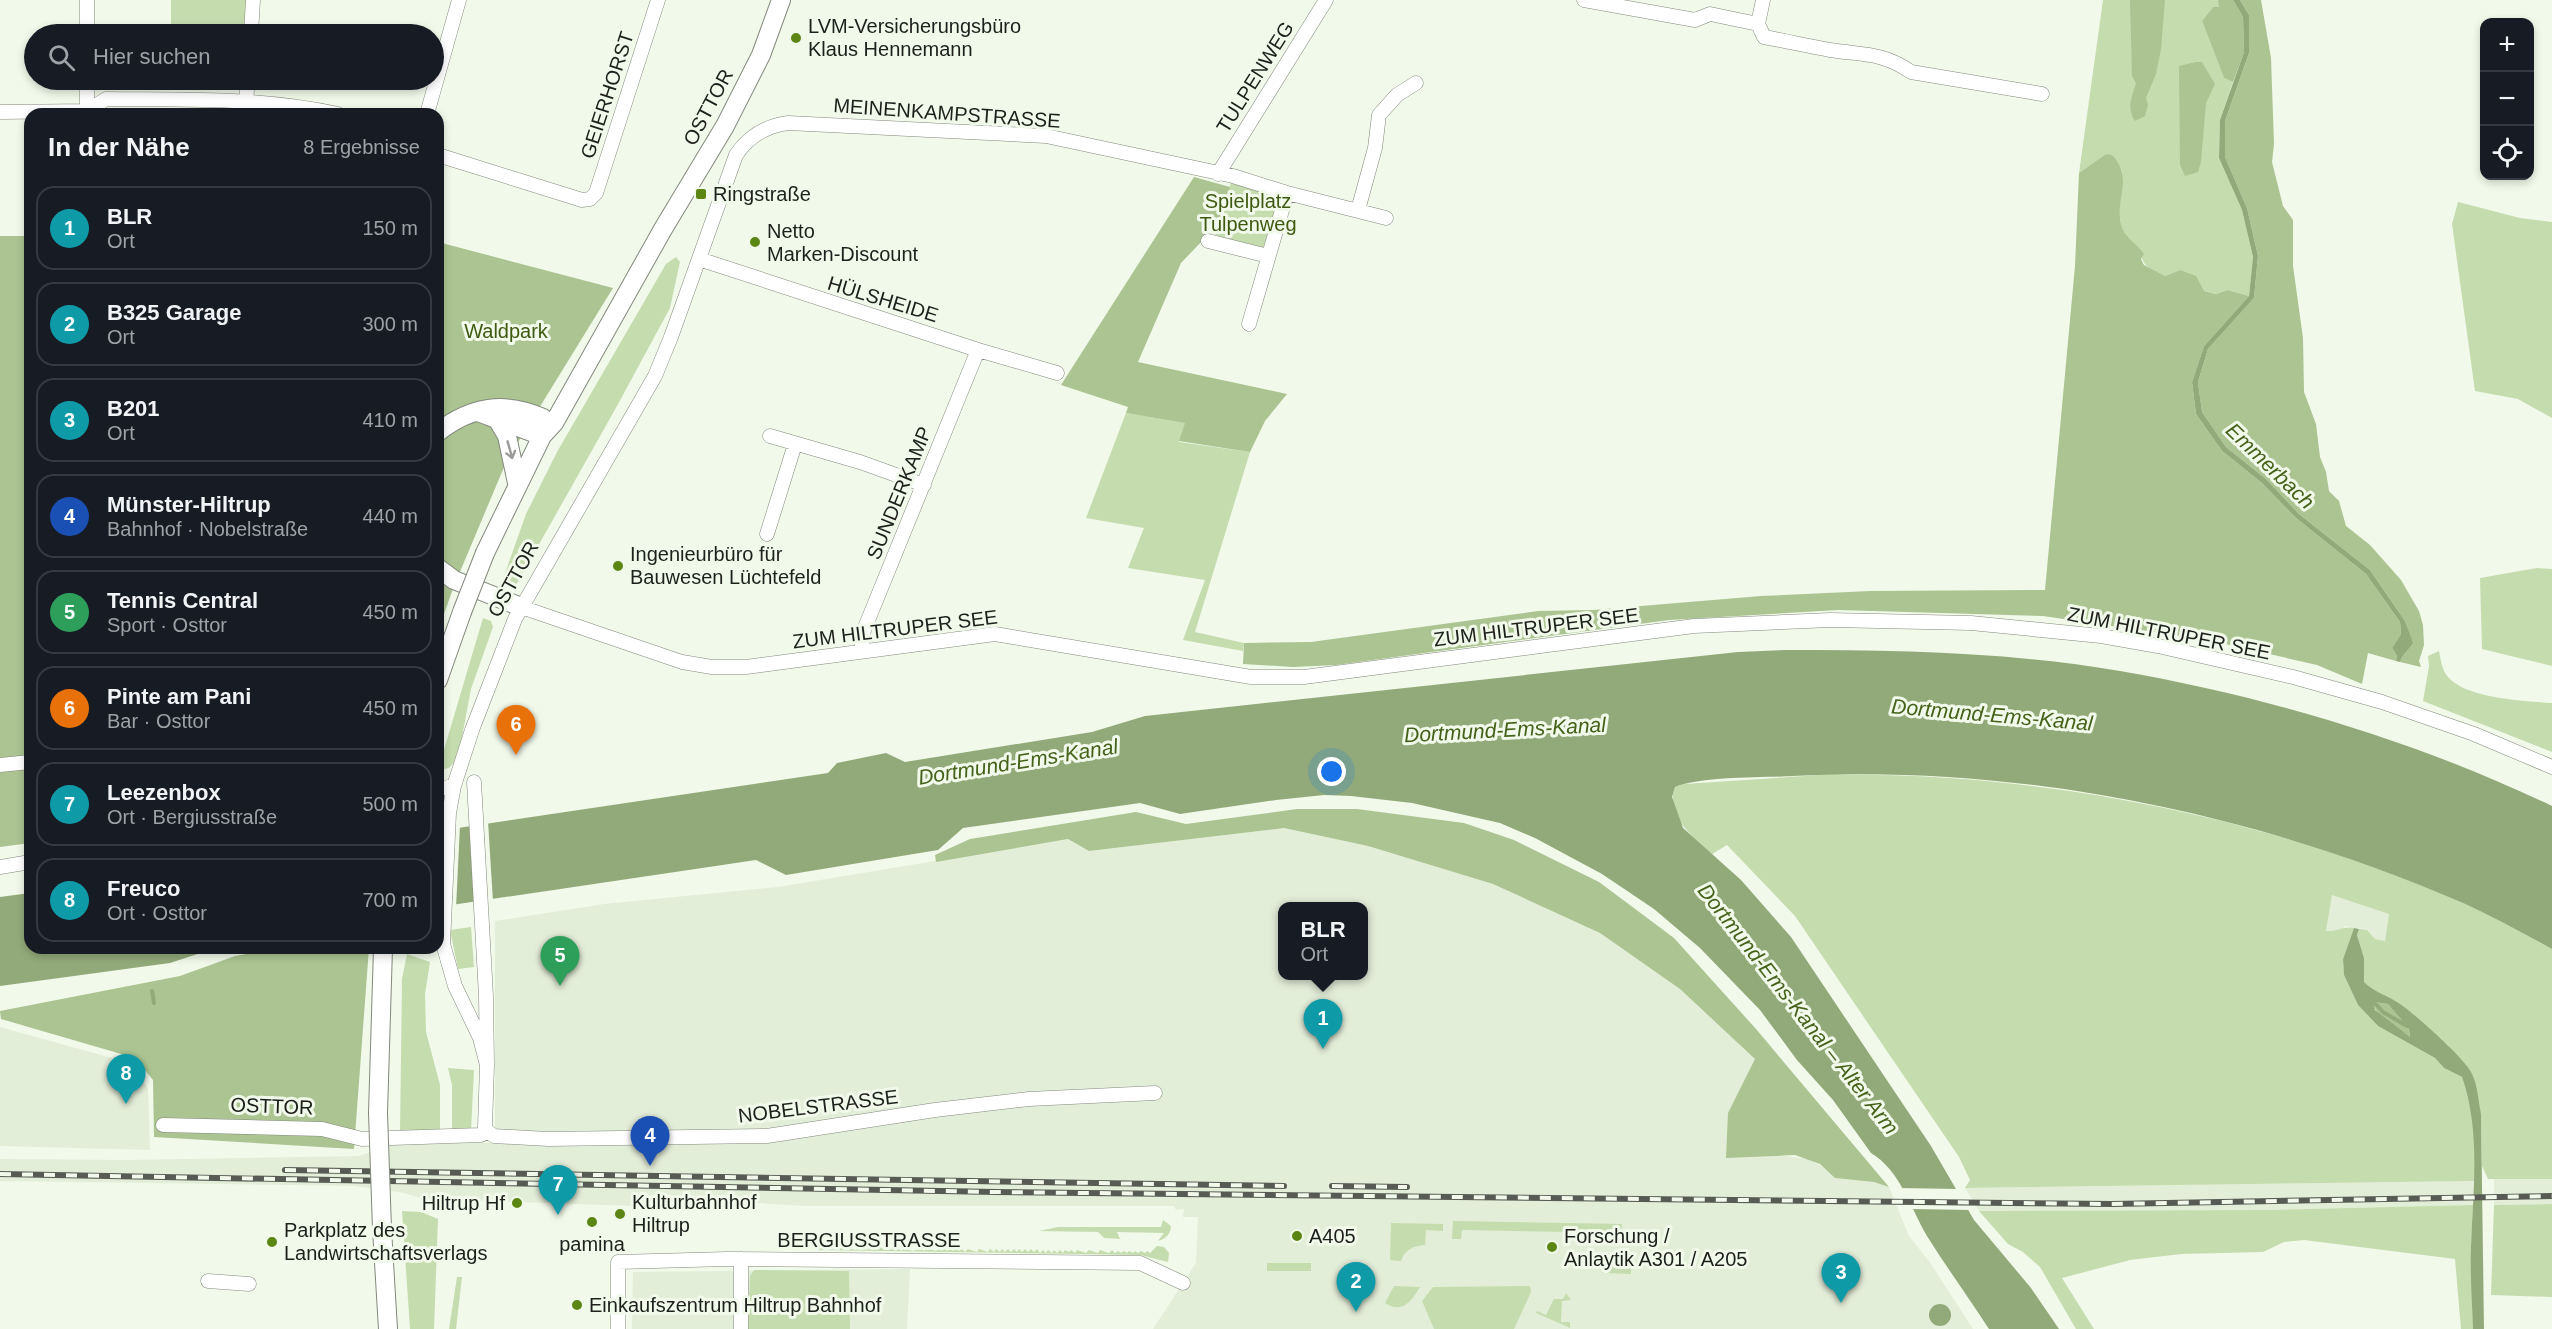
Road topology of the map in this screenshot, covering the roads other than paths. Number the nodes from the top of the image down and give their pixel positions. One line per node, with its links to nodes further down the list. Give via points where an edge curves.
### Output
1 (87, 0): 9 (street)
2 (253, 0): 10 (street)
3 (459, 0): 12 (street)
4 (658, 0): 26 (street, GEIERHORST, via 596,194 590,199 582,200)
5 (781, 0): 39 (main road, OSTTOR, via 744,91)
6 (1326, 0): 27 (street, TULPENWEG)
7 (1584, 0): 11 (street, via 1695,20 1710,14)
8 (1763, 0): 11 (street)
9 (87, 24)
10 (252, 24)
11 (1758, 24): 17 (street, via 1764,37 1880,56 1911,72)
12 (444, 53)
13 (1416, 83): 29 (street, via 1397,95 1379,115 1375,148)
14 (87, 90): 19 (street)
15 (247, 90): 18 (street)
16 (434, 90): 22 (street)
17 (2042, 94)
18 (246, 100): 20 (street, via 106,99); 21 (street)
19 (87, 108)
20 (92, 108)
21 (312, 108)
22 (429, 108)
23 (0, 112): 24 (street)
24 (24, 112)
25 (748, 141): 27 (street, MEINENKAMPSTRASSE, via 771,126 788,123 1046,136); 33 (street, OSTTOR, via 736,155)
26 (444, 157)
27 (1218, 174): 28 (street, MEINENKAMPSTRASSE)
28 (1287, 193): 29 (street, MEINENKAMPSTRASSE); 32 (street)
29 (1358, 210): 30 (street, MEINENKAMPSTRASSE)
30 (1386, 218)
31 (1208, 241): 32 (street)
32 (1268, 256): 34 (street)
33 (699, 260): 35 (street, HÜLSHEIDE); 47 (street, OSTTOR, via 647,392)
34 (1249, 324)
35 (978, 350): 36 (street, HÜLSHEIDE); 44 (street, SUNDERKAMP)
36 (1057, 373)
37 (478, 412): 38 (main road); 39 (main road, via 515,407); 40 (main road)
38 (497, 419): 39 (main road); 43 (main road, one-way to 43, via 507,436)
39 (542, 427): 43 (main road, OSTTOR)
40 (444, 428)
41 (770, 436): 42 (street)
42 (795, 444): 44 (street); 45 (street)
43 (517, 483): 49 (main road, OSTTOR, bridge, via 485,553)
44 (924, 485): 48 (street, SUNDERKAMP, via 864,630)
45 (767, 534)
46 (444, 572): 47 (main road)
47 (521, 607): 48 (street, ZUM HILTRUPER SEE, via 699,666 746,667); 54 (street, OSTTOR, via 497,660)
48 (861, 651): 52 (street, ZUM HILTRUPER SEE, via 995,634 1251,677 1292,677 1694,626 1830,620 1971,623 2101,636 2293,677 2382,702)
49 (444, 664)
50 (24, 763): 51 (street)
51 (0, 765)
52 (2552, 766)
53 (474, 782): 61 (street, OSTTOR, via 483,912)
54 (454, 786): 55 (street); 58 (street, OSTTOR)
55 (444, 788)
56 (24, 863): 57 (street)
57 (0, 867)
58 (444, 920)
59 (444, 948): 61 (street, OSTTOR)
60 (383, 954): 69 (main road, bridge, via 378,1113)
61 (487, 1065): 64 (street, OSTTOR)
62 (1155, 1093): 64 (street, NOBELSTRASSE, via 1029,1099 767,1136 548,1139 494,1136)
63 (163, 1125): 64 (street, OSTTOR, via 322,1129 362,1139 481,1136)
64 (487, 1131)
65 (741, 1259): 67 (street, BERGIUSSTRASSE, via 1140,1263); 70 (street, BERGIUSSTRASSE, via 618,1262); 71 (street)
66 (208, 1281): 68 (street)
67 (1183, 1283)
68 (249, 1284)
69 (388, 1329)
70 (618, 1329)
71 (741, 1329)

